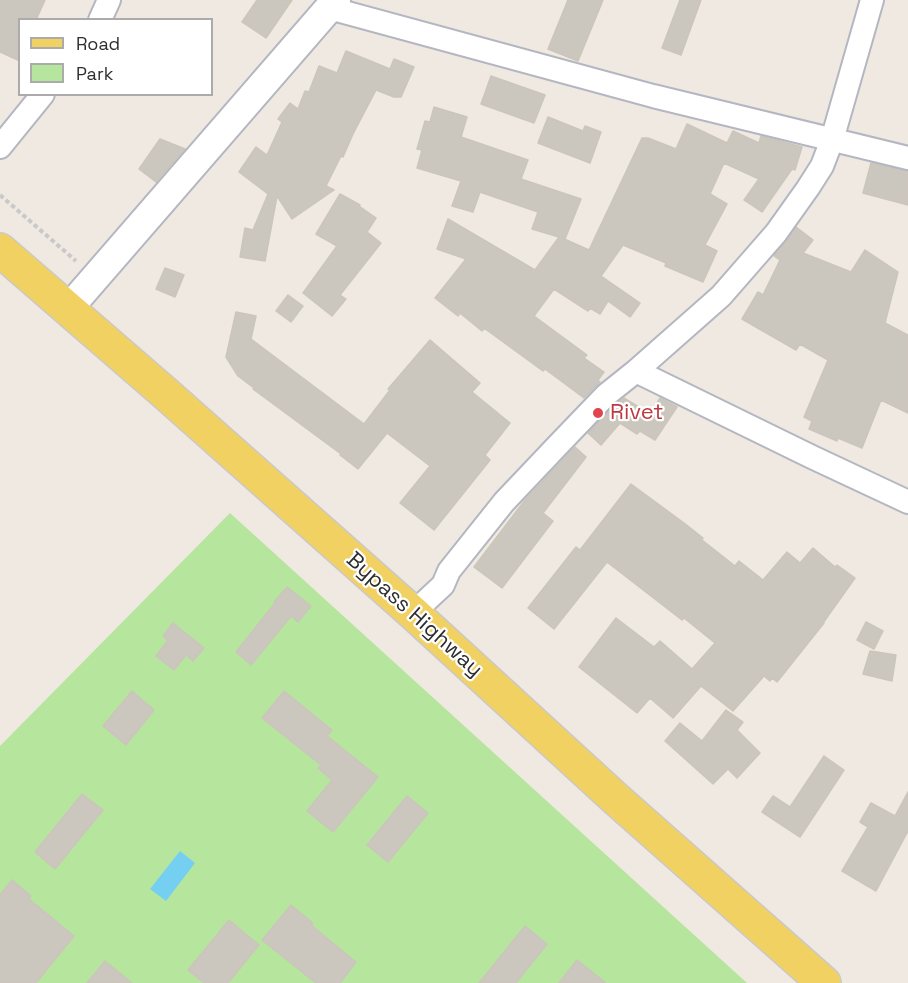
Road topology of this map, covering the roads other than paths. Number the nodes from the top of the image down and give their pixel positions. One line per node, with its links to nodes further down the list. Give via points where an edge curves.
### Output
1 (109, 0): 4 (street)
2 (872, 0): 6 (street)
3 (333, 4): 6 (street, via 653,96); 10 (street)
4 (101, 18)
5 (41, 96): 7 (street)
6 (832, 140): 8 (street); 11 (street, via 822,166 776,233 721,296)
7 (0, 147)
8 (908, 158)
9 (0, 250): 10 (main road, Bypass Highway)
10 (68, 309): 13 (main road, Bypass Highway)
11 (636, 371): 12 (street); 13 (street, via 606,395 504,502 449,571 443,585)
12 (908, 502)
13 (413, 613): 14 (main road, Bypass Highway)
14 (824, 983)

